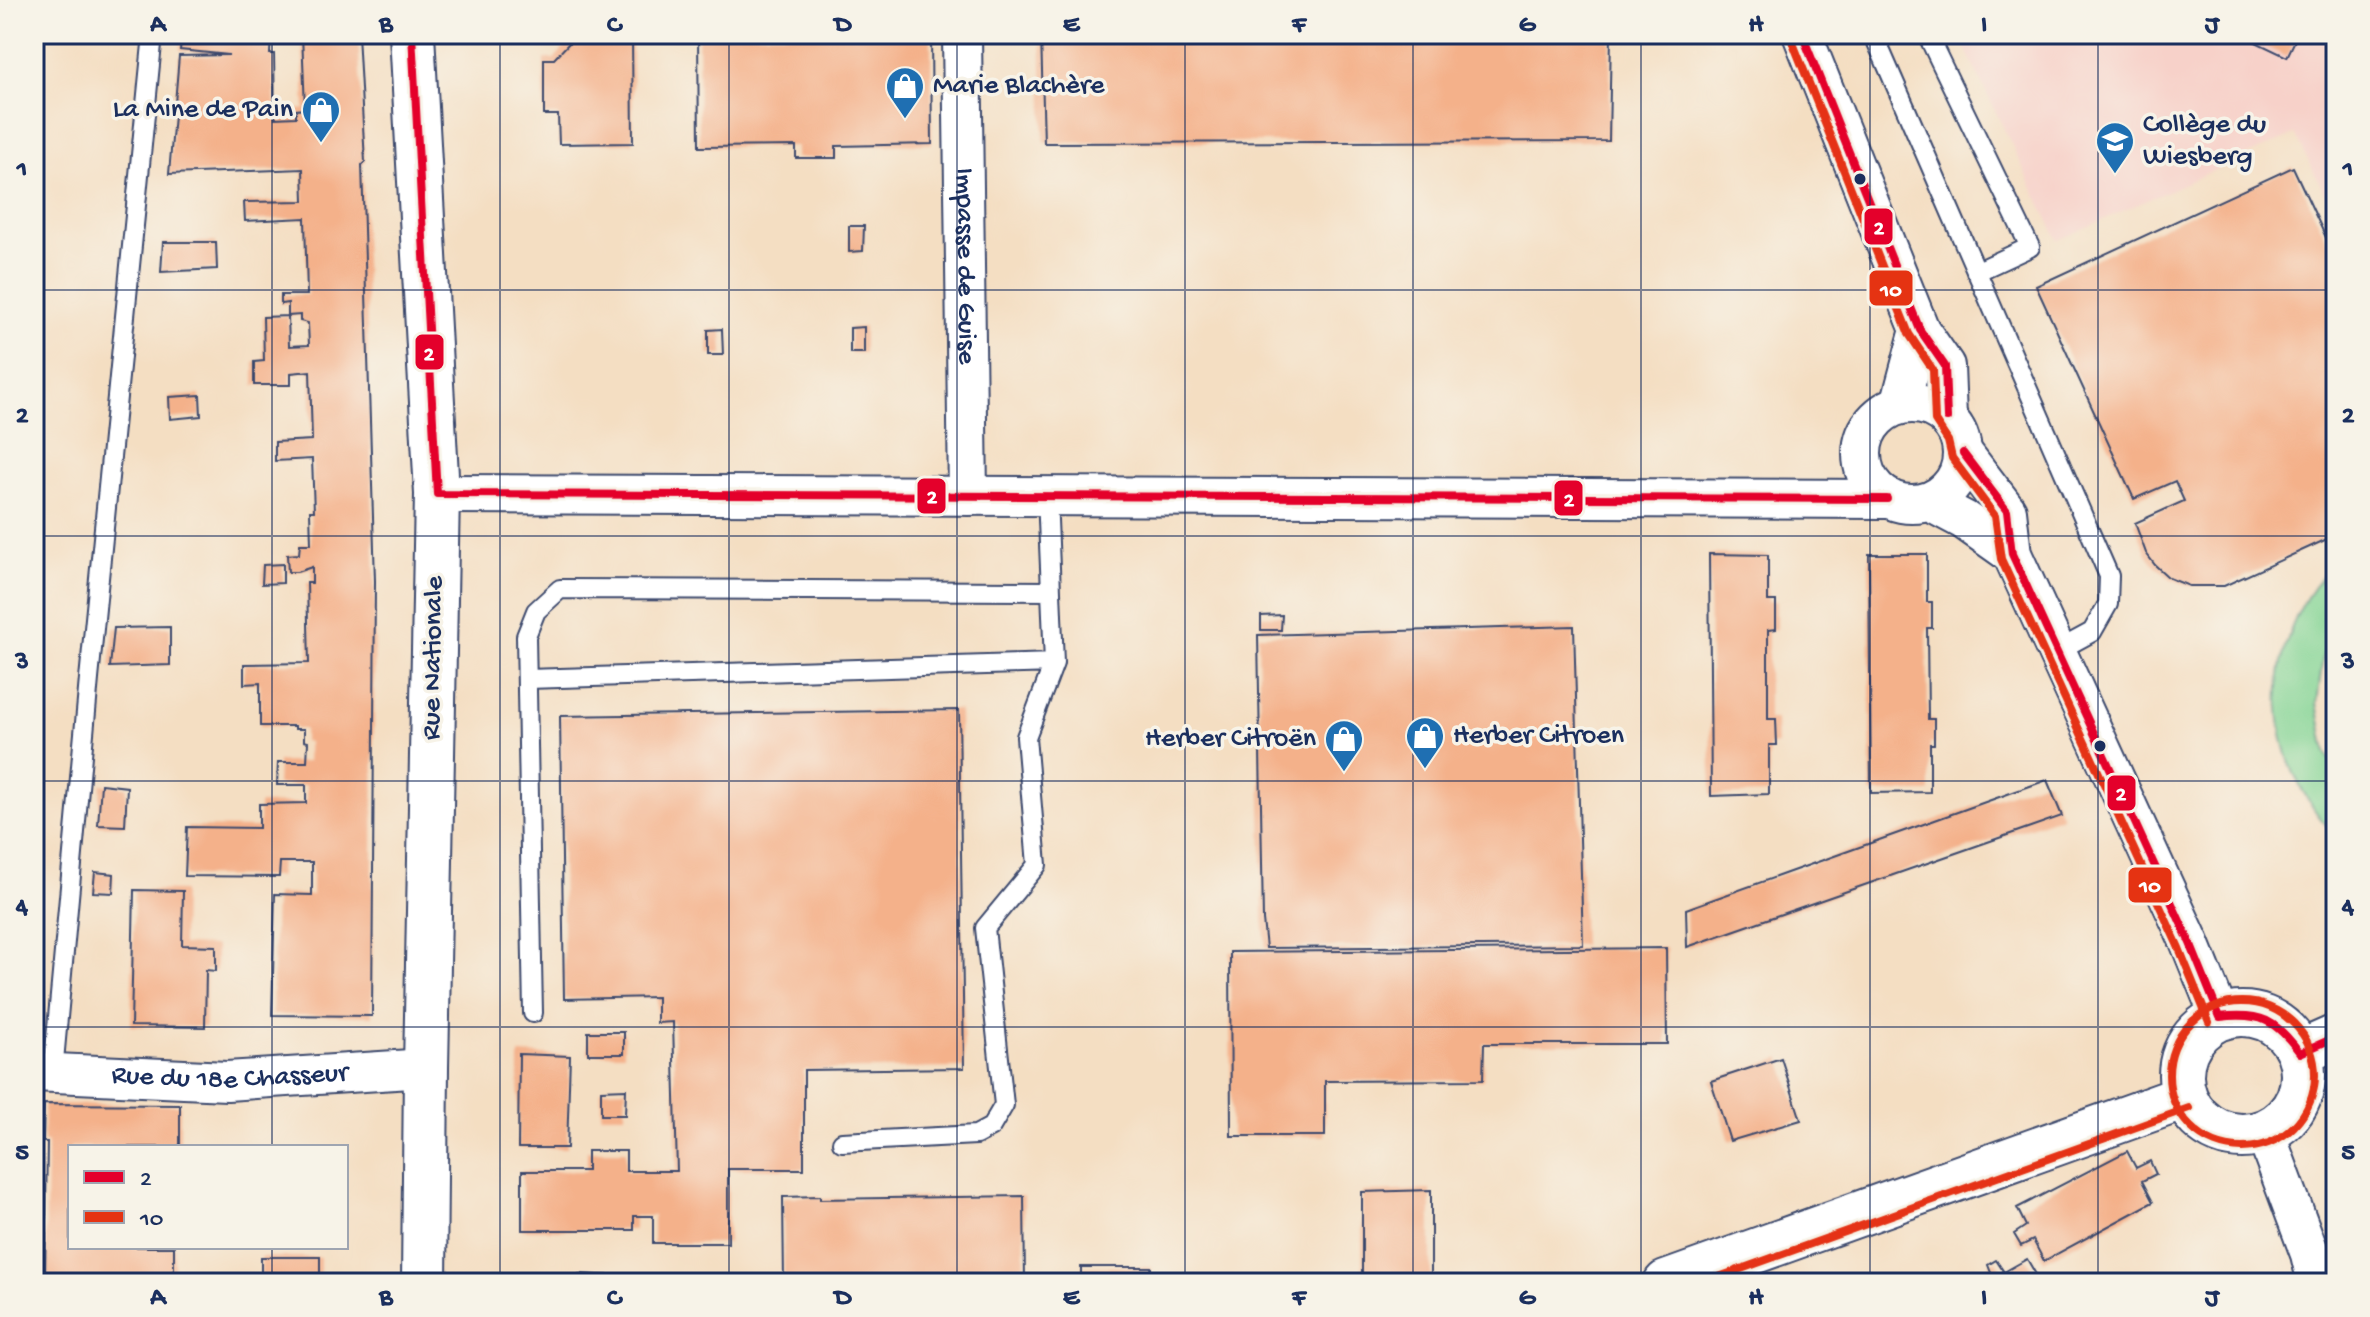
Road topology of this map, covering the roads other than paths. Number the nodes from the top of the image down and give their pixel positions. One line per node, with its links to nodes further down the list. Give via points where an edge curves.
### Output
1 (153, 34): 26 (lane)
2 (412, 34): 12 (main road, Rue Nationale)
3 (962, 34): 13 (street, Impasse de Guise)
4 (1802, 34): 8 (street)
5 (1885, 34): 7 (lane, via 1875,38)
6 (1927, 34): 7 (lane, via 2030,247)
7 (1976, 272): 19 (lane, via 2109,576 2108,604 2092,632)
8 (1920, 330): 9 (street); 10 (street, via 1945,366)
9 (1900, 405): 10 (street, via 1933,408); 15 (street, via 1872,424 1863,443 1862,467)
10 (1947, 418): 11 (street)
11 (1963, 453): 16 (street, via 1954,484); 17 (street, via 2007,511)
12 (437, 494): 13 (street); 25 (main road, Rue Nationale)
13 (968, 496): 14 (street)
14 (1047, 496): 15 (street); 18 (lane)
15 (1887, 499): 16 (street, via 1904,505)
16 (1930, 502): 17 (street)
17 (2012, 554): 19 (street)
18 (1051, 591): 20 (lane); 21 (lane, via 560,589 536,611 526,636)
19 (2057, 651): 23 (street)
20 (1054, 663): 21 (lane); 29 (lane, via 1026,737 1037,865 985,928 1004,1105 991,1127 976,1135)
21 (527, 679): 22 (lane)
22 (533, 1013)
23 (2220, 1017): 24 (main road, via 2267,1019); 27 (main road, via 2199,1031 2186,1050 2181,1072)
24 (2318, 1045): 28 (main road, via 2299,1100 2286,1119)
25 (426, 1068): 26 (street, Rue du 18e Chasseur, via 227,1081); 30 (main road, Rue Nationale)
26 (44, 1072)
27 (2185, 1097): 28 (main road, via 2198,1118 2217,1132 2239,1137); 31 (main road)
28 (2265, 1133): 32 (street)
29 (842, 1142)
30 (424, 1283)
31 (1666, 1283)
32 (2317, 1283)

